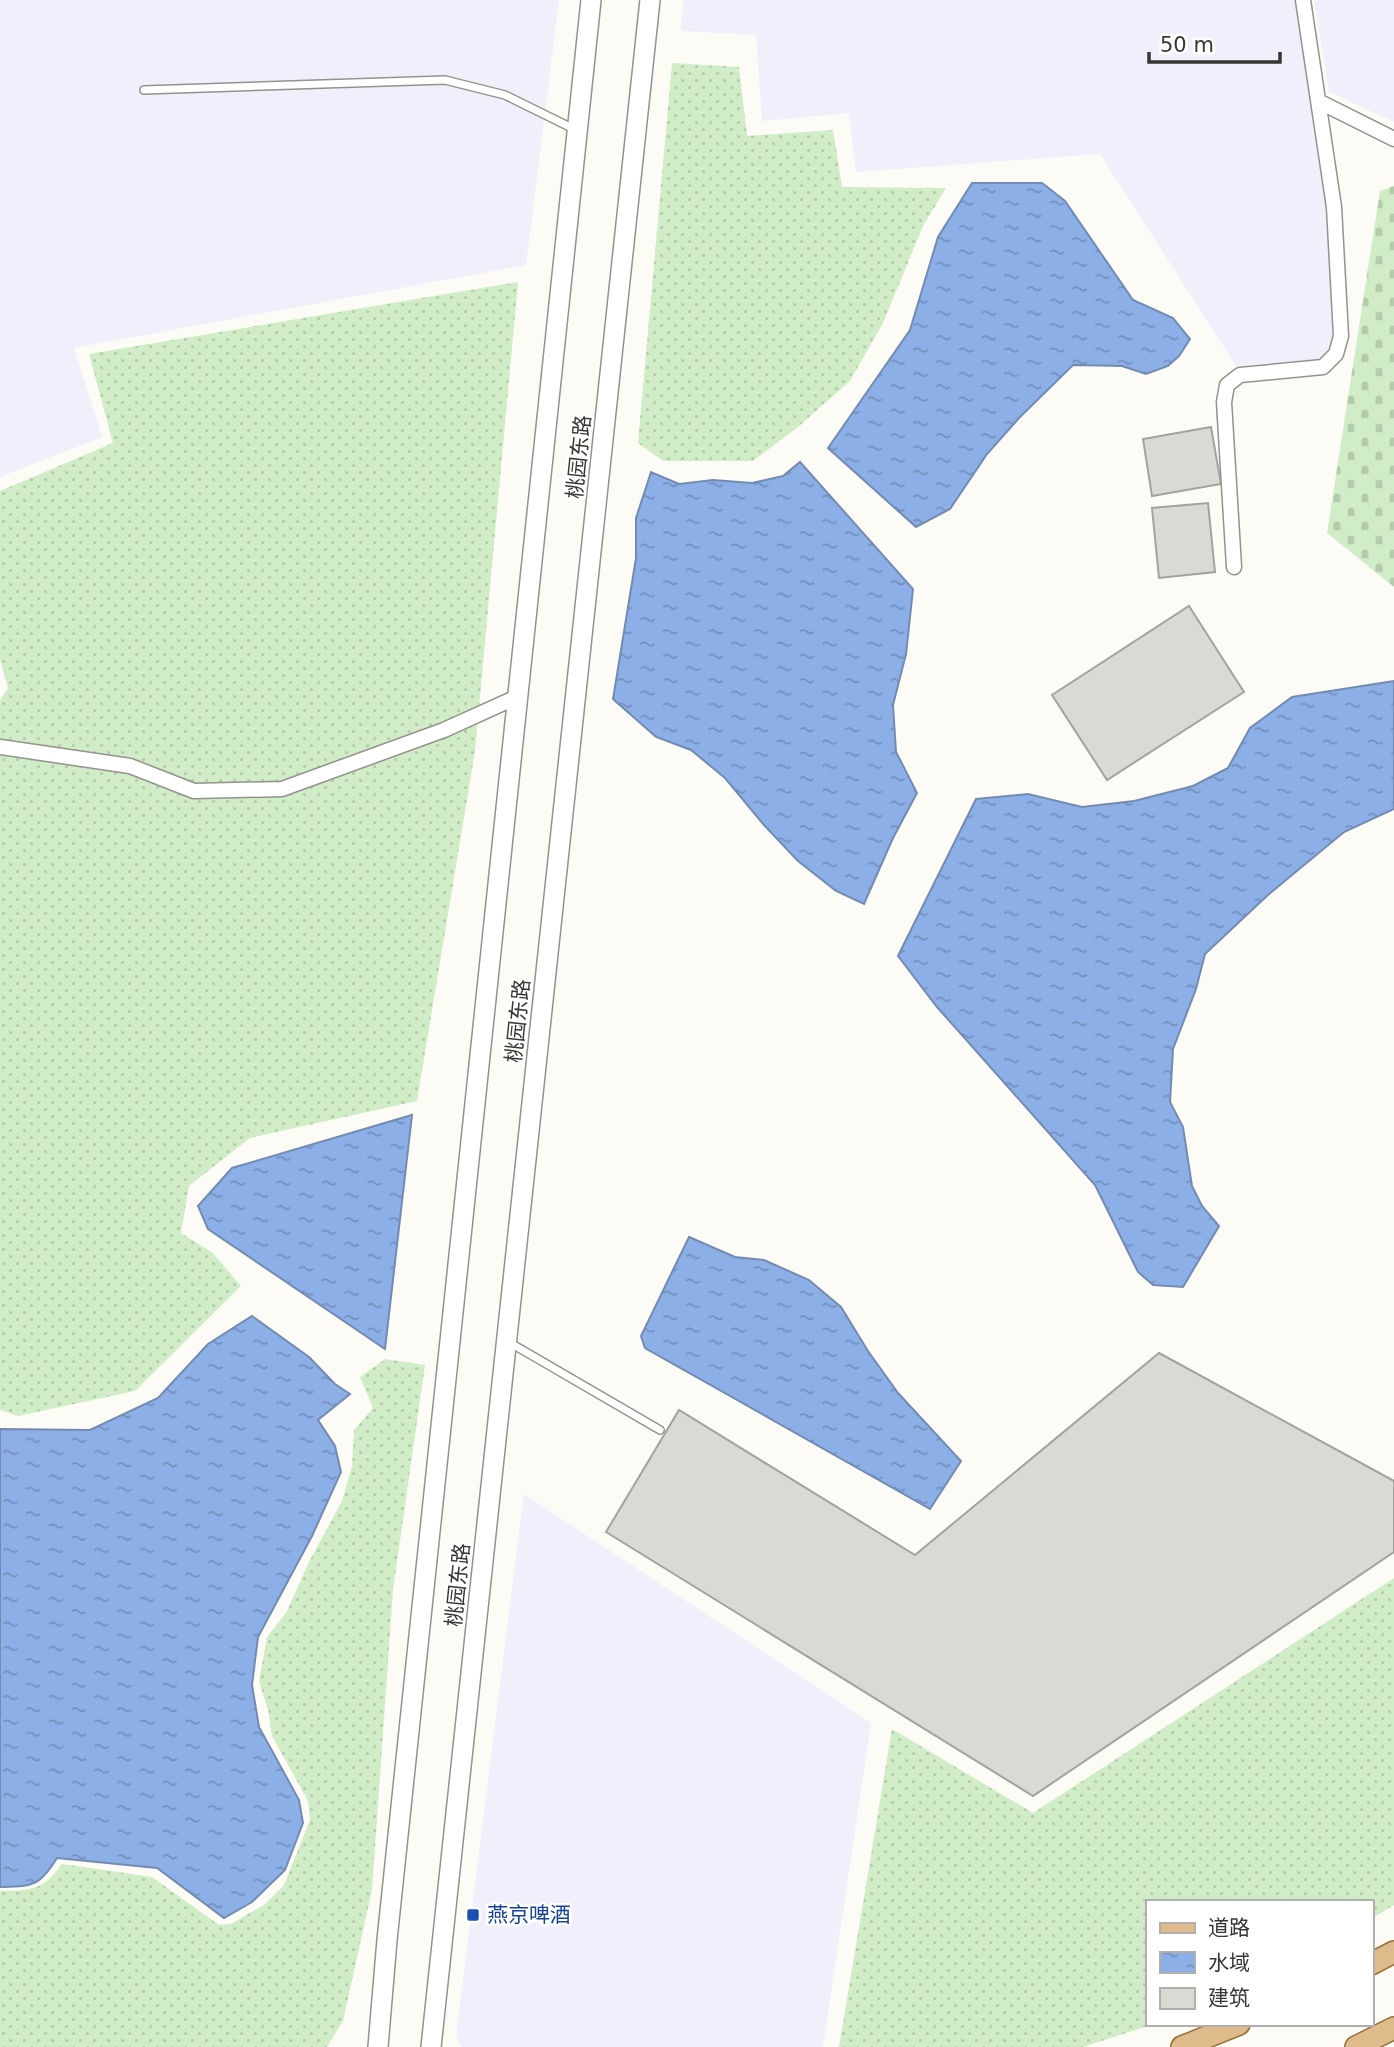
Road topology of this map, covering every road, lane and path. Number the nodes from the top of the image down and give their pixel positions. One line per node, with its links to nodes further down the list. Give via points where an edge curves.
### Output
1 (592, 0): 6 (main road, 桃园东路)
2 (650, 0): 11 (main road, 桃园东路)
3 (1303, 0): 5 (street)
4 (144, 90): 6 (lane, via 445,79 505,95)
5 (1320, 102): 7 (street); 8 (street, via 1334,207 1341,335 1336,354 1323,367 1240,374 1227,385 1224,402)
6 (576, 130): 9 (main road, 桃园东路)
7 (1394, 139)
8 (1234, 567)
9 (517, 697): 10 (street, via 444,730 282,789 194,791 130,766); 15 (main road, 桃园东路)
10 (0, 747)
11 (507, 1341): 12 (lane); 16 (main road, 桃园东路)
12 (660, 1430)
13 (1394, 1952): 14 (main road)
14 (1373, 1963)
15 (381, 2014): 19 (main road); 20 (main road, 桃园东路)
16 (434, 2023): 21 (main road, 桃园东路); 22 (main road)
17 (1234, 2026): 23 (main road)
18 (1394, 2028): 24 (main road)
19 (366, 2047)
20 (378, 2047)
21 (431, 2047)
22 (440, 2047)
23 (1182, 2047)
24 (1356, 2047)

